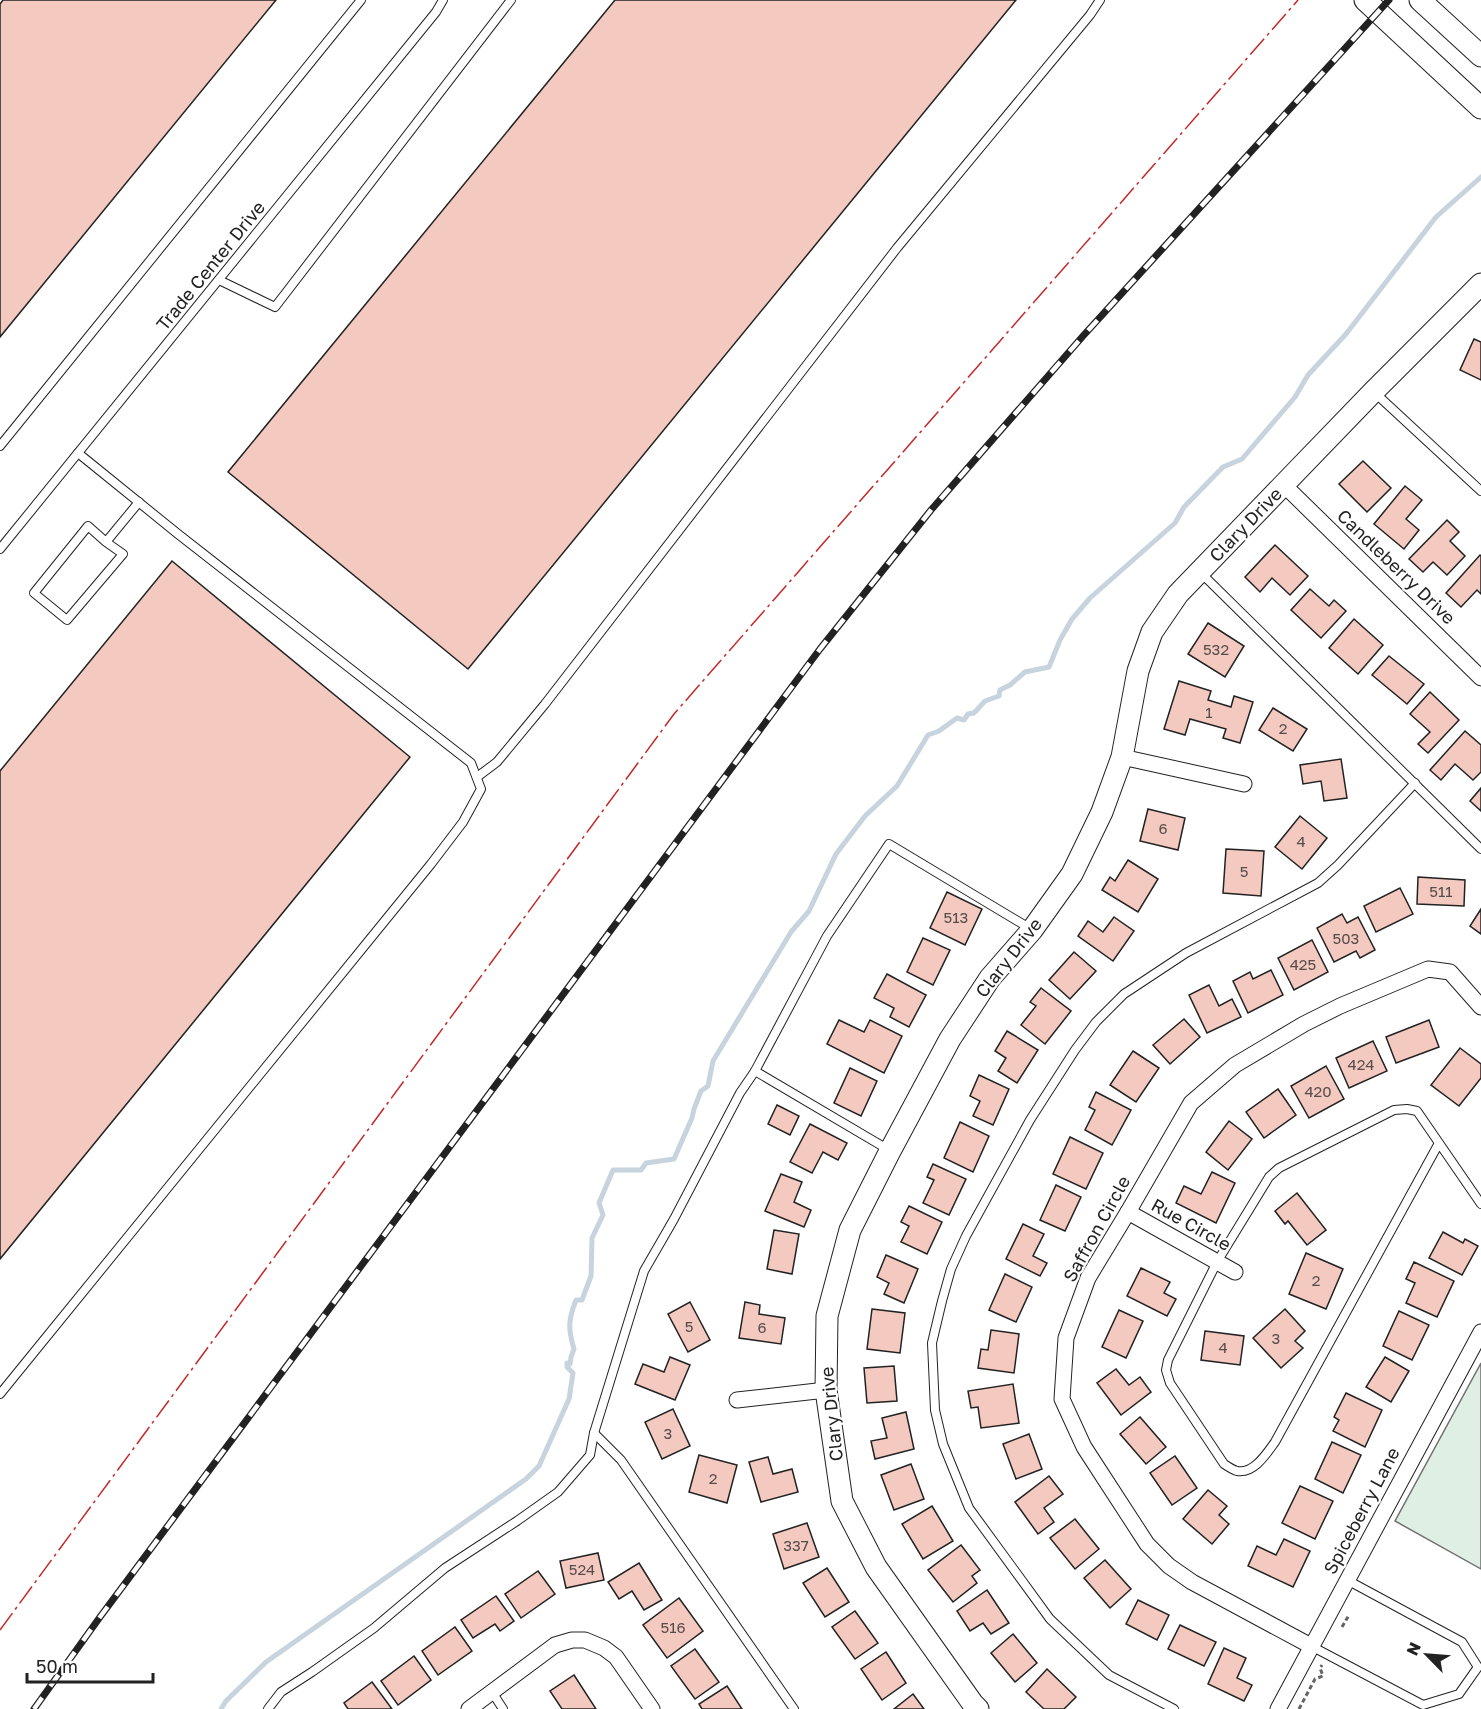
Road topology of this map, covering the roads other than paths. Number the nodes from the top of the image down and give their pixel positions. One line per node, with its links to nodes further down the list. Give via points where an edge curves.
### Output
1 (362, 0): 12 (lane)
2 (443, 0): 9 (lane, Trade Center Drive)
3 (512, 0): 9 (lane, via 275,307)
4 (1100, 0): 22 (lane, via 897,248 545,704 496,762)
5 (1365, 0): 8 (street)
6 (1420, 0): 7 (street)
7 (1481, 57)
8 (1481, 108)
9 (219, 280): 13 (lane, Trade Center Drive)
10 (1477, 295): 11 (street, Clary Drive)
11 (1373, 392): 14 (street, Clary Drive); 15 (lane)
12 (0, 446)
13 (78, 453): 16 (lane); 18 (lane, Trade Center Drive)
14 (1284, 485): 19 (street, Clary Drive); 20 (street, Candleberry Drive)
15 (1481, 491)
16 (139, 502): 17 (lane); 22 (lane, via 471,763)
17 (106, 542): 17 (lane, via 123,554 67,620 34,593 88,526)
18 (0, 549)
19 (1200, 572): 21 (street, Clary Drive, via 1152,632 1138,671); 23 (lane)
20 (1481, 678)
21 (1122, 757): 24 (street); 26 (street, Clary Drive, via 1102,812 1072,874)
22 (477, 777): 37 (lane, via 481,789 463,822 431,864)
23 (1414, 783): 25 (lane); 49 (lane, via 1318,883 1186,952 1124,994 1096,1022 1030,1120 966,1236 942,1301 932,1343 935,1410 943,1444 969,1508 1050,1619 1109,1675)
24 (1244, 784)
25 (1481, 849)
26 (1032, 930): 28 (lane, via 889,844 827,936); 30 (street, Clary Drive, via 990,978 950,1039)
27 (1481, 1007): 32 (street, Saffron Circle, via 1450,972 1428,969 1304,1024 1234,1065 1191,1103)
28 (755, 1071): 30 (lane); 39 (lane, via 644,1270)
29 (1439, 1143): 31 (lane); 33 (lane, via 1418,1111 1394,1110 1279,1168 1269,1177); 33 (lane, via 1275,1442 1261,1460 1249,1469 1237,1471 1224,1464 1170,1383 1166,1370)
30 (890, 1151): 36 (street, Clary Drive, via 850,1230 844,1251 827,1316)
31 (1481, 1204)
32 (1128, 1212): 33 (street, Rue Circle); 41 (street, Saffron Circle, via 1088,1278 1073,1318 1066,1338 1062,1399 1084,1447 1147,1544 1169,1566)
33 (1217, 1262): 34 (street, Rue Circle)
34 (1235, 1272)
35 (1481, 1332): 40 (street, Spiceberry Lane)
36 (826, 1390): 38 (street); 48 (street, Clary Drive, via 842,1501 876,1567)
37 (0, 1394)
38 (737, 1400)
39 (594, 1433): 43 (lane, via 590,1455 558,1492 446,1568 374,1628 281,1692); 47 (lane, via 621,1460)
40 (1347, 1580): 41 (street, Spiceberry Lane); 41 (lane, via 1462,1642 1478,1667 1459,1694 1423,1705)
41 (1311, 1646): 50 (street, Spiceberry Lane)
42 (492, 1692): 44 (street); 45 (lane); 46 (street, via 555,1645 585,1640 616,1657)
43 (267, 1709)
44 (469, 1709)
45 (503, 1709)
46 (651, 1709)
47 (794, 1709)
48 (978, 1709)
49 (1174, 1709)
50 (1278, 1709)

